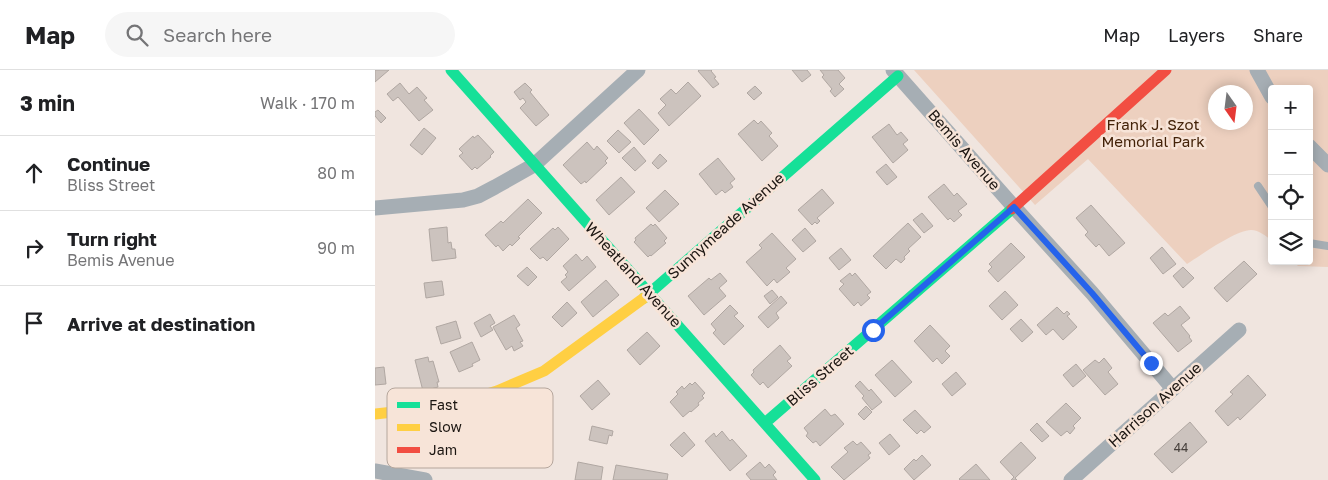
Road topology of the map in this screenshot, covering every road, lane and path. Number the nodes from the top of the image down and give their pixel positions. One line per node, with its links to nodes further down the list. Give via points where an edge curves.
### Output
1 (451, 70): 8 (street, Wheatland Avenue)
2 (638, 70): 8 (street)
3 (1166, 70): 12 (street, Bliss Street)
4 (1257, 70): 6 (street)
5 (895, 73): 12 (street, Bemis Avenue); 16 (street, Sunnymeade Avenue)
6 (1268, 91)
7 (1313, 150): 9 (street)
8 (534, 164): 13 (street, via 478,196); 16 (street, Wheatland Avenue)
9 (1328, 165)
10 (1258, 186): 11 (lane)
11 (1268, 201)
12 (1014, 207): 19 (street, Bemis Avenue); 20 (street, Bliss Street)
13 (375, 208)
14 (1313, 244): 15 (lane)
15 (1328, 246)
16 (649, 294): 18 (street, Sunnymeade Avenue, via 544,371); 20 (street, Wheatland Avenue)
17 (1239, 330): 19 (street, Harrison Avenue)
18 (504, 388)
19 (1173, 389): 24 (street, Harrison Avenue)
20 (765, 423): 23 (street, Wheatland Avenue)
21 (376, 470): 22 (street)
22 (425, 480)
23 (815, 480)
24 (1071, 480)

